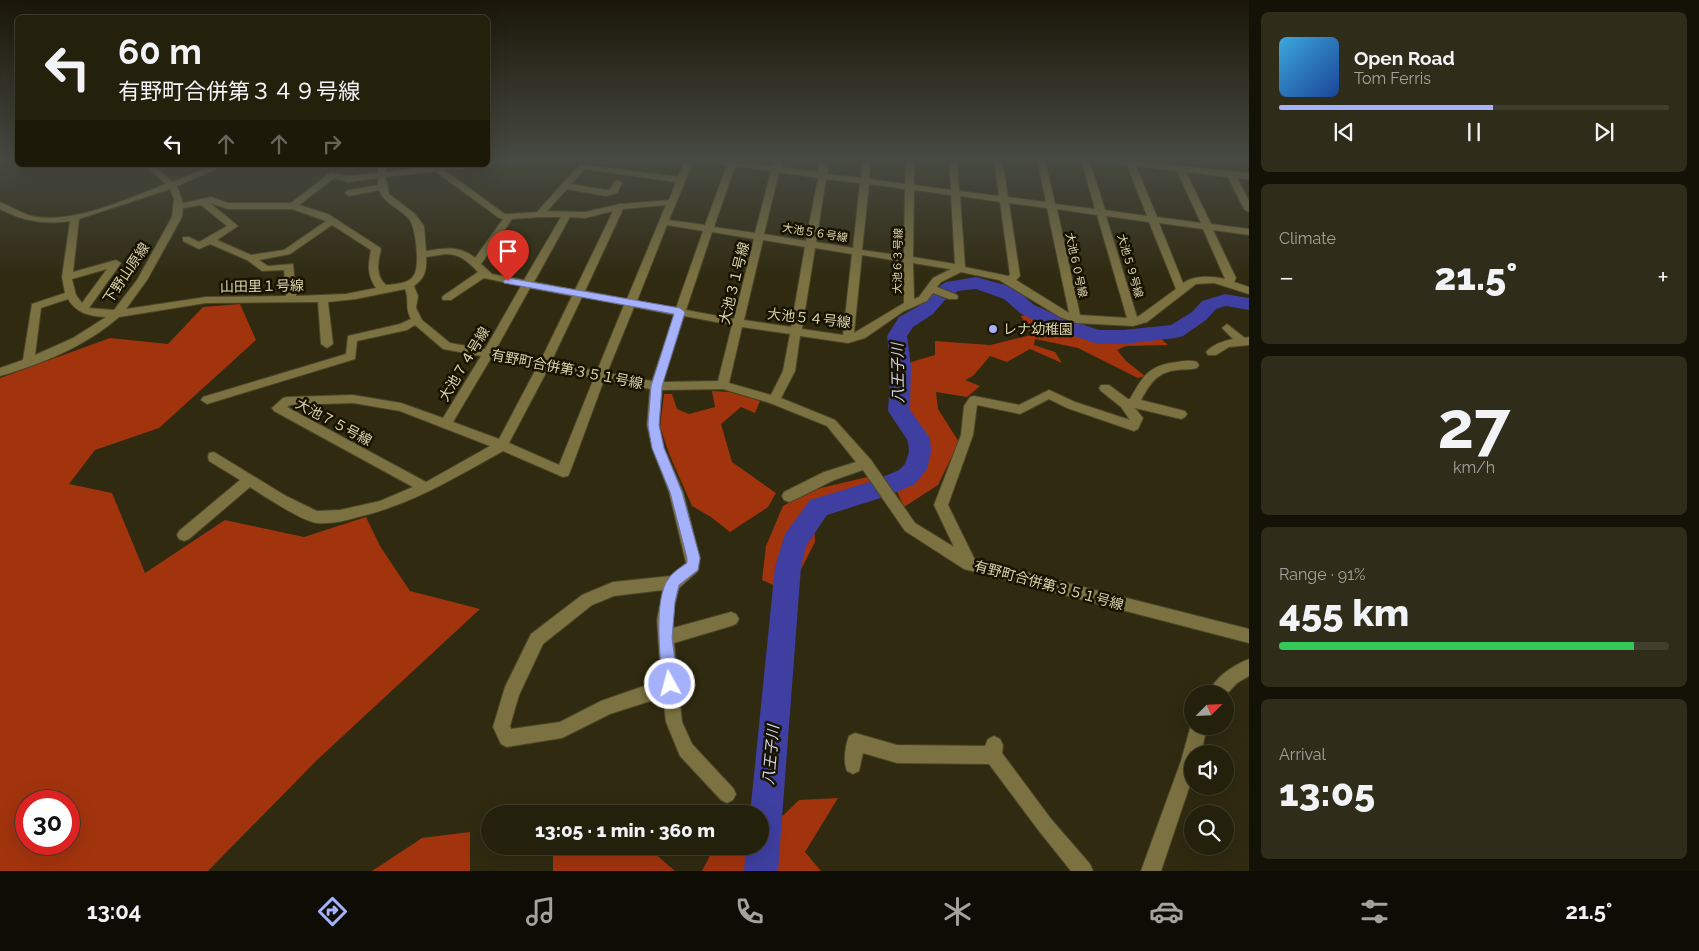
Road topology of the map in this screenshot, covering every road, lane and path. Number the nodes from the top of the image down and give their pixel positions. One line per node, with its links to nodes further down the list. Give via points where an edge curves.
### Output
1 (131, 200): 28 (street)
2 (178, 200): 21 (street)
3 (300, 200): 22 (street)
4 (391, 200): 41 (street, via 412,216 418,226)
5 (479, 200): 29 (street, via 502,216)
6 (553, 200): 26 (street)
7 (719, 200): 34 (street)
8 (768, 200): 36 (street, 大池３１号線)
9 (817, 200): 39 (street)
10 (863, 200): 40 (street)
11 (910, 200): 43 (street, 大池６３号線)
12 (955, 200): 45 (street)
13 (1004, 200): 23 (street); 48 (street, via 1015,276)
14 (1049, 200): 23 (street, 大池６０号線)
15 (1098, 200): 25 (street, 大池５９号線)
16 (1145, 200): 30 (street)
17 (1196, 200): 33 (street)
18 (202, 201): 21 (street); 22 (street, via 211,200 228,206); 38 (street, via 233,226)
19 (673, 202): 24 (street); 32 (street)
20 (0, 205): 28 (street, via 22,216 42,220)
21 (180, 206): 66 (street, 下野山原線, via 178,217 160,248)
22 (293, 206): 31 (street)
23 (1050, 206): 25 (street); 67 (street, 大池６０号線)
24 (620, 207): 27 (street, via 585,215); 56 (street)
25 (1102, 212): 30 (street); 69 (street, 大池５９号線)
26 (540, 214): 27 (street); 29 (street)
27 (567, 214): 51 (street, 大池７４号線)
28 (74, 217): 47 (street)
29 (509, 217): 44 (street)
30 (1153, 219): 33 (street); 54 (street)
31 (332, 221): 42 (street, via 287,252); 52 (street, via 376,248 372,274)
32 (665, 222): 34 (street, 大池５６号線); 62 (street)
33 (1209, 226): 35 (street); 49 (street, via 1231,278)
34 (709, 229): 36 (street, 大池５６号線); 65 (street)
35 (1249, 232)
36 (760, 237): 39 (street, 大池５６号線); 70 (street, 大池３１号線)
37 (186, 238): 38 (street, via 199,246)
38 (208, 240): 42 (street)
39 (809, 244): 40 (street, 大池５６号線); 72 (street)
40 (858, 252): 43 (street, 大池５６号線); 73 (street)
41 (422, 255): 44 (street, 大池５４号線, via 459,250); 50 (street, via 419,277)
42 (250, 258): 60 (street, via 266,269 289,266)
43 (909, 260): 45 (street, 大池５６号線); 63 (street, 大池６３号線)
44 (476, 264): 46 (street, 大池５４号線)
45 (960, 270): 48 (street); 53 (street, 大池５４号線, via 937,280)
46 (484, 272): 51 (street, 大池５４号線, via 489,277); 59 (street)
47 (67, 277): 57 (street); 64 (street, via 116,263)
48 (1009, 280): 67 (street, via 1064,315)
49 (1228, 283): 54 (street, via 1193,281); 55 (street)
50 (409, 285): 52 (street, 山田里１号線); 68 (street, via 413,296 411,308)
51 (526, 285): 56 (street, 大池５４号線); 77 (street, 大池７４号線)
52 (384, 289): 61 (street, 山田里１号線)
53 (933, 289): 58 (street); 63 (street, 大池５４号線)
54 (1181, 290): 69 (street, via 1143,319)
55 (1249, 291)
56 (578, 294): 62 (street, 大池５４号線); 79 (street)
57 (71, 295): 64 (street, via 75,304); 78 (street, via 36,306)
58 (953, 297)
59 (447, 298)
60 (291, 299): 61 (street, 山田里１号線); 66 (street, 山田里１号線, via 204,300)
61 (323, 299): 75 (street)
62 (630, 303): 65 (street, 大池５４号線); 82 (street)
63 (910, 305): 73 (street, 大池５４号線, via 900,308 861,335)
64 (83, 309): 66 (street)
65 (680, 312): 70 (street, 大池５４号線); 84 (street)
66 (116, 315): 78 (street, 下野山原線, via 69,345)
67 (1076, 319): 69 (street)
68 (417, 320): 77 (street, 有野町合併第３５１号線, via 448,346); 86 (street, via 403,327 352,339 351,356)
69 (1133, 322)
70 (738, 323): 72 (street, 大池５４号線); 83 (street, 大池３１号線)
71 (1227, 328): 74 (street)
72 (794, 331): 73 (street, 大池５４号線); 87 (street, via 789,370)
73 (848, 339)
74 (1246, 342): 76 (street, via 1226,344)
75 (327, 344)
76 (1212, 352)
77 (488, 354): 79 (street, 有野町合併第３５１号線); 90 (street, 大池７４号線)
78 (28, 362): 81 (street, 下野山原線)
79 (544, 365): 82 (street, 有野町合併第３５１号線); 91 (street)
80 (1193, 365): 88 (street, via 1163,368 1148,377)
81 (0, 372)
82 (602, 376): 84 (street, 有野町合併第３５１号線); 91 (street, 大池７５号線, via 563,472)
83 (723, 385): 84 (street, 有野町合併第３５１号線); 87 (street, 有野町合併第３５１号線)
84 (656, 386): 99 (street, via 653,425 658,448 676,492 694,558 693,566)
85 (1105, 388): 88 (street)
86 (207, 400)
87 (774, 400): 93 (street, 有野町合併第３５１号線, via 831,423)
88 (1129, 404): 89 (street); 98 (street, via 1137,418 1134,426 1071,405 1049,394 1020,410 974,400 970,406 967,435 940,505)
89 (1181, 414)
90 (445, 424): 91 (street, 大池７５号線); 95 (street, 大池７５号線, via 402,407 353,399 287,402 278,408)
91 (502, 445): 95 (street)
92 (214, 458): 94 (street)
93 (866, 464): 96 (street, via 829,476); 98 (street, 有野町合併第３５１号線, via 910,527)
94 (249, 480): 95 (street, via 316,517 340,516 382,506); 97 (street)
95 (426, 488)
96 (789, 496)
97 (184, 534)
98 (969, 564): 101 (street, 有野町合併第３５１号線)
99 (674, 582): 102 (street, via 668,602); 104 (street, via 613,589 587,600 537,639 511,693 501,727 507,738 562,730 607,707 657,692)
100 (731, 620): 102 (street)
101 (1249, 636)
102 (665, 638): 104 (street)
103 (1249, 667): 105 (street)
104 (670, 684): 108 (street, via 674,722 686,750)
105 (1224, 685)
106 (1197, 735): 110 (street)
107 (853, 765): 109 (street, via 855,742 897,754 993,750 1045,825)
108 (727, 794)
109 (1083, 871)
110 (1151, 871)

